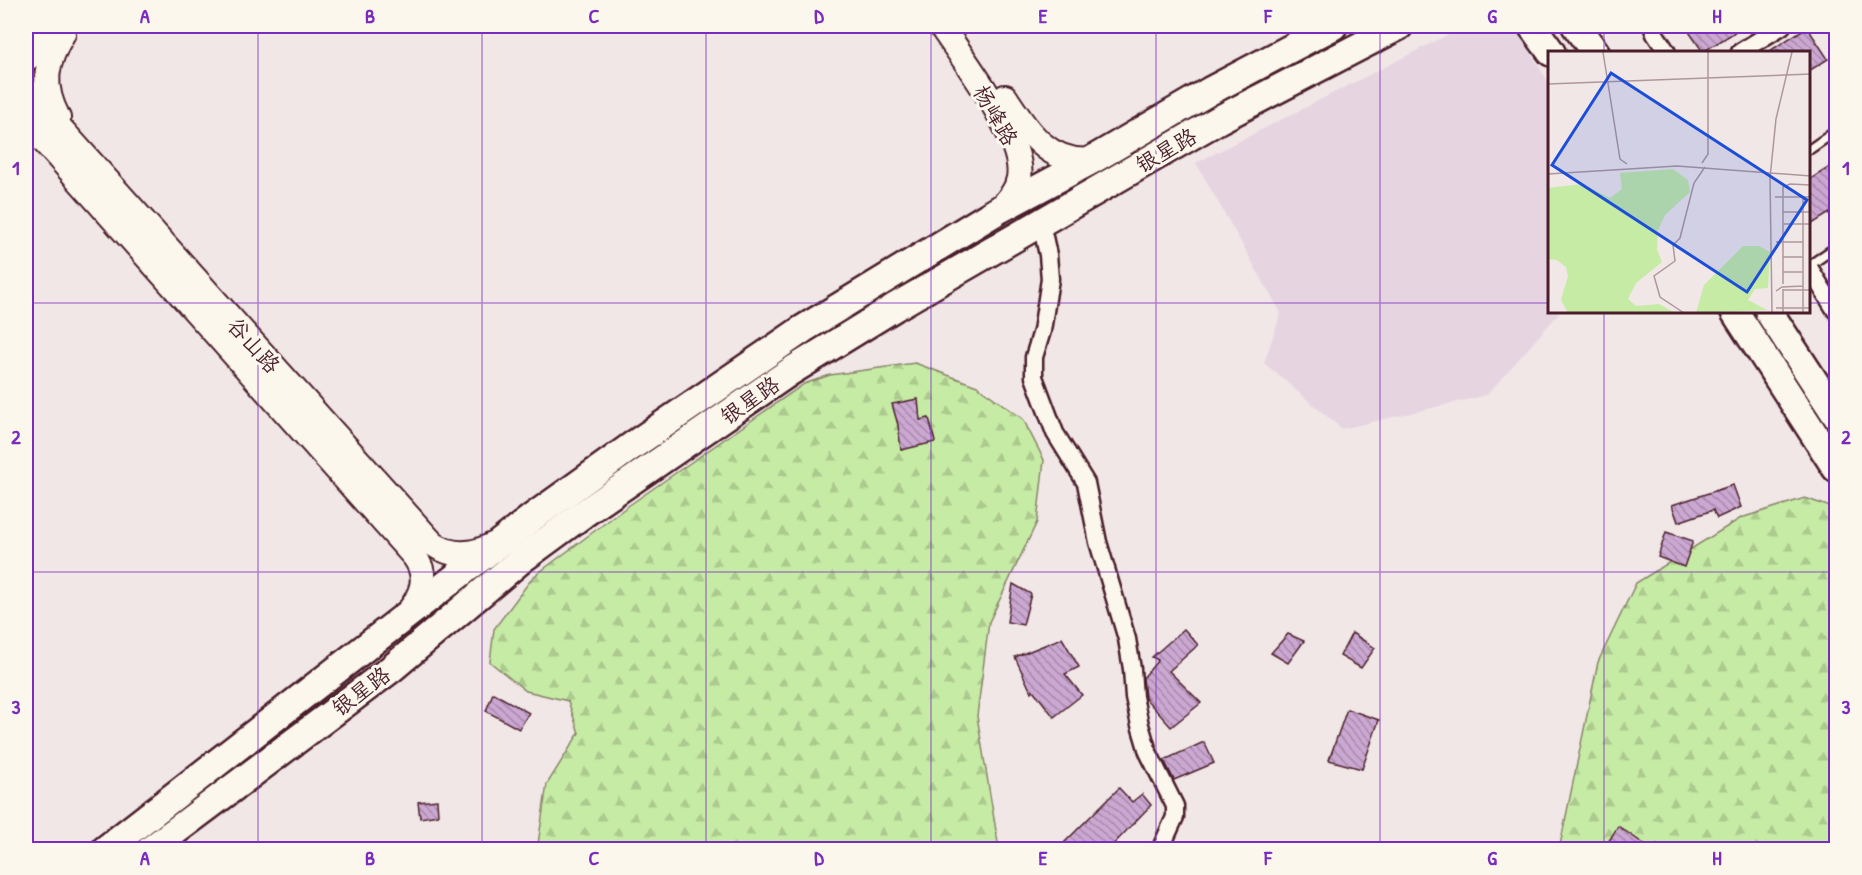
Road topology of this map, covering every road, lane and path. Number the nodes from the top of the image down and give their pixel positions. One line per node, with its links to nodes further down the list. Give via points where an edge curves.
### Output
1 (941, 26): 23 (main road, 杨峰路, via 1003,121 1017,151 1019,179)
2 (958, 26): 22 (main road, 杨峰路, via 1023,122 1044,146 1067,160)
3 (1333, 26): 22 (main road, 银星路)
4 (1399, 26): 24 (main road, 银星路, via 1220,119)
5 (1532, 26): 12 (main road)
6 (1576, 26): 13 (main road)
7 (1652, 26): 14 (street)
8 (1782, 26): 15 (street)
9 (56, 27): 10 (main road); 11 (main road); 16 (main road); 20 (main road, via 47,92)
10 (26, 30)
11 (26, 41)
12 (1550, 51)
13 (1594, 51)
14 (1666, 51)
15 (1742, 51)
16 (26, 59)
17 (26, 90): 20 (main road, 谷山路)
18 (26, 121): 34 (main road, 谷山路, via 422,566 422,589)
19 (1836, 131): 21 (lane)
20 (71, 141): 33 (main road, 谷山路, via 433,544 464,554)
21 (1811, 148)
22 (1092, 160): 23 (main road, 银星路)
23 (1000, 209): 33 (main road, 银星路, via 803,329)
24 (1041, 223): 36 (main road, 银星路, via 842,338 583,514 523,558 391,669); 37 (street, via 1050,279 1034,357 1034,377 1055,433 1086,483 1098,542 1127,639 1140,725 1148,752 1175,806)
25 (1836, 247): 26 (lane)
26 (1811, 266)
27 (1811, 270): 28 (street)
28 (1836, 311)
29 (1736, 314): 32 (main road)
30 (1770, 314): 31 (main road)
31 (1836, 415)
32 (1836, 468)
33 (503, 540): 34 (main road, 银星路)
34 (402, 619): 35 (main road, 银星路)
35 (105, 849)
36 (150, 849)
37 (1160, 849)

